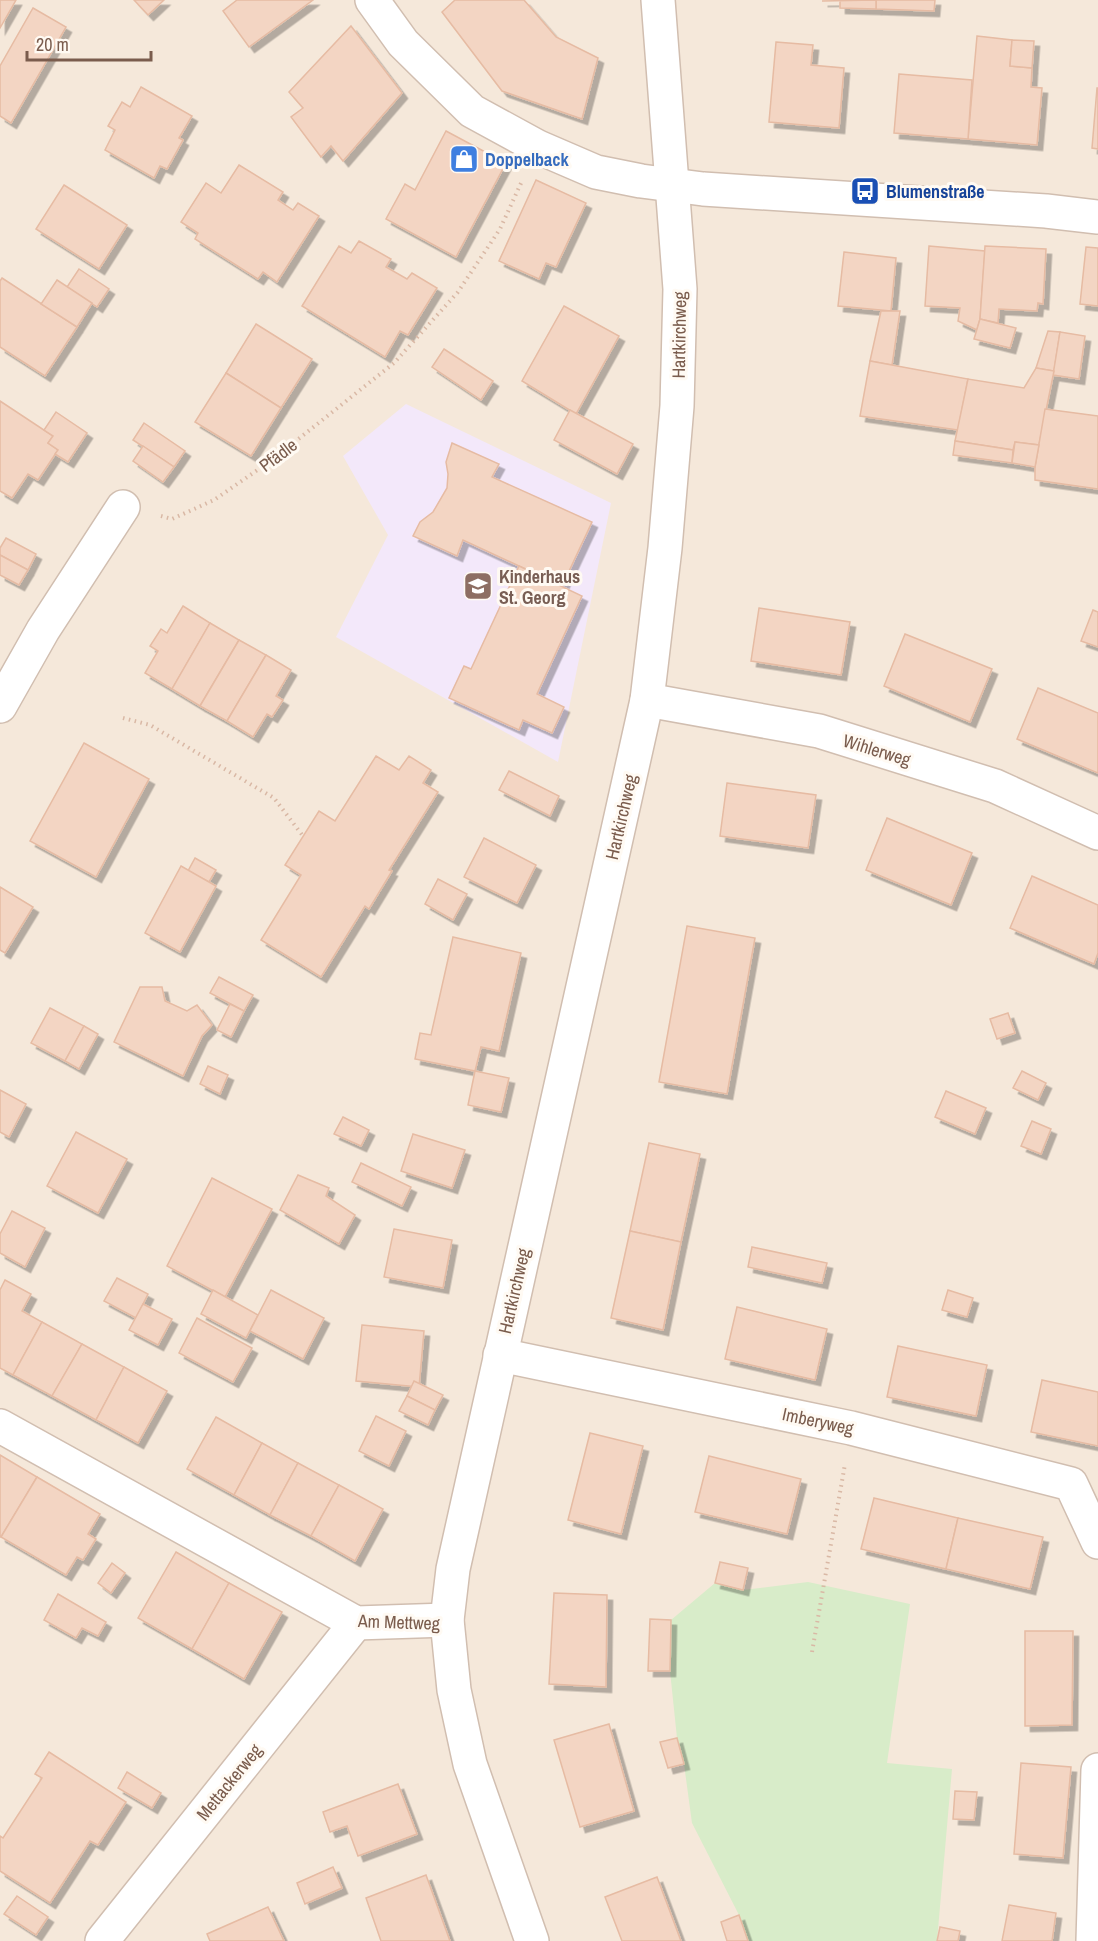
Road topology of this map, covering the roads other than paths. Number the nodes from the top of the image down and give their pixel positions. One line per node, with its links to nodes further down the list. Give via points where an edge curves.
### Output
1 (372, 0): 3 (street, via 403,43 472,111 538,147 596,172)
2 (658, 0): 3 (street, Hartkirchweg)
3 (674, 184): 4 (street); 6 (street, Hartkirchweg, via 680,289 677,406)
4 (1098, 217)
5 (123, 507): 7 (street, via 43,630)
6 (647, 700): 8 (street, Wihlerweg, via 819,732 995,786); 9 (street, Hartkirchweg)
7 (0, 706)
8 (1098, 833)
9 (500, 1355): 11 (street, Imberyweg, via 851,1428 1071,1484); 12 (street, Hartkirchweg, via 453,1569)
10 (0, 1426): 13 (street, Am Mettweg)
11 (1098, 1542)
12 (447, 1620): 13 (street, Am Mettweg); 16 (street, Am Mettweg, via 454,1690 470,1764)
13 (356, 1623): 15 (street, Mettackerweg)
14 (1098, 1770): 17 (street)
15 (102, 1941)
16 (532, 1941)
17 (1093, 1941)

